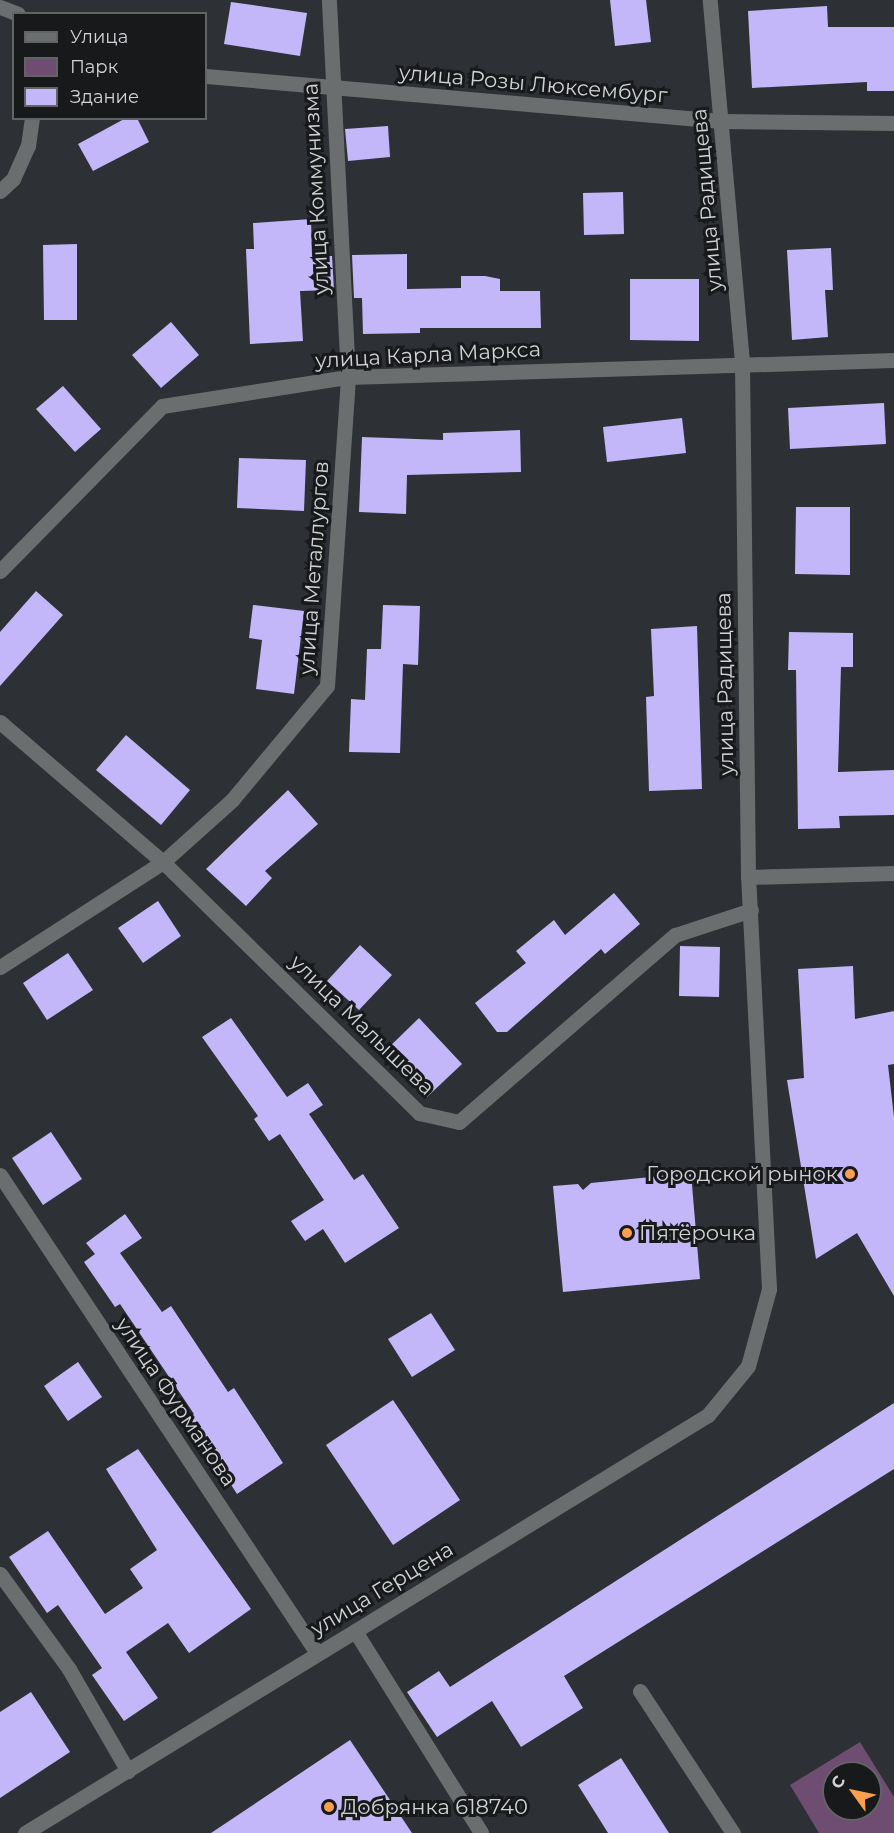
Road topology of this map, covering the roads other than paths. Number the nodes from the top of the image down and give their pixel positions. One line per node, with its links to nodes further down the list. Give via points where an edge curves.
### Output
1 (329, 0): 4 (street, улица Коммунизма)
2 (710, 0): 6 (street, улица Радищева)
3 (207, 76): 4 (street, улица Розы Люксембург)
4 (332, 89): 6 (street, улица Розы Люксембург); 11 (street, улица Коммунизма)
5 (32, 120): 8 (street, via 28,146 14,179)
6 (721, 121): 7 (street, улица Розы Люксембург); 10 (street, улица Радищева)
7 (894, 123)
8 (0, 190)
9 (894, 360): 10 (street, улица Карла Маркса)
10 (742, 362): 11 (street, улица Карла Маркса); 16 (street, улица Радищева)
11 (348, 376): 12 (street, улица Карла Маркса, via 162,406); 14 (street, улица Металлургов, via 327,686 232,800)
12 (0, 571)
13 (0, 722): 14 (street, улица Малышева)
14 (164, 862): 17 (street, улица Малышева, via 419,1113 459,1122 675,935); 18 (street, улица Металлургов)
15 (894, 873): 16 (street)
16 (748, 877): 17 (street, улица Радищева)
17 (751, 910): 20 (street, улица Радищева, via 769,1289)
18 (0, 968)
19 (0, 1175): 23 (street, улица Фурманова)
20 (748, 1366): 22 (street, улица Герцена, via 708,1415)
21 (0, 1574): 25 (street, via 69,1669)
22 (355, 1630): 23 (street, улица Герцена); 27 (street)
23 (317, 1653): 25 (street, улица Герцена)
24 (640, 1691): 28 (street)
25 (128, 1771): 26 (street, улица Герцена)
26 (25, 1833)
27 (481, 1833)
28 (733, 1833)

